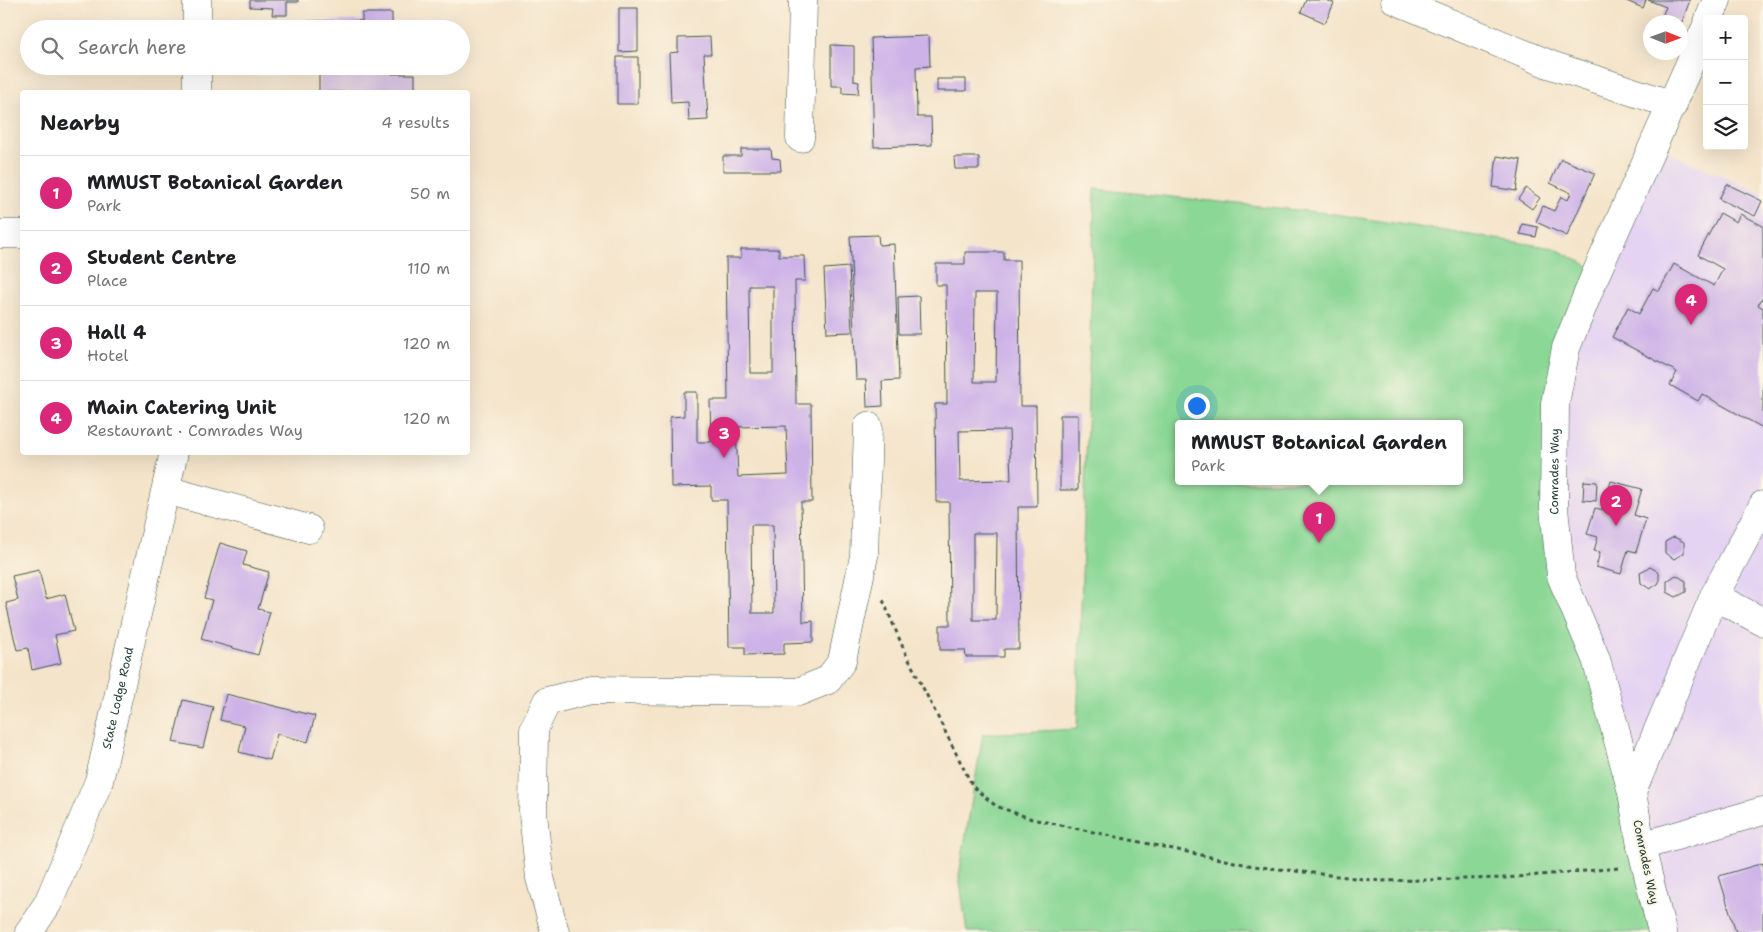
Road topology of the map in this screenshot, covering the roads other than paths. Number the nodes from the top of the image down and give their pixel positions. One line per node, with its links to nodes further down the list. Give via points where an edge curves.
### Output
1 (197, 0): 6 (street)
2 (803, 0): 11 (street)
3 (1395, 0): 10 (street, via 1551,65)
4 (1717, 0): 5 (street)
5 (1711, 15)
6 (197, 20)
7 (1703, 34): 10 (street, Comrades Way)
8 (197, 75): 9 (street)
9 (197, 90)
10 (1673, 105): 21 (street, Comrades Way, via 1594,278 1566,348 1555,403 1554,508 1561,576 1596,658)
11 (800, 138)
12 (0, 234): 13 (street)
13 (20, 234)
14 (868, 426): 25 (street, via 864,556 842,661 828,680 798,692 590,690 547,701 534,729 532,814 540,878)
15 (173, 455): 16 (street, State Lodge Road)
16 (166, 490): 18 (street); 24 (street, State Lodge Road, via 99,781 48,903)
17 (1763, 505): 19 (street)
18 (309, 529)
19 (1714, 596): 20 (street); 21 (street)
20 (1763, 622)
21 (1632, 792): 23 (street, Comrades Way)
22 (1763, 811): 23 (street)
23 (1641, 846): 26 (street, Comrades Way)
24 (29, 932)
25 (555, 932)
26 (1662, 932)

